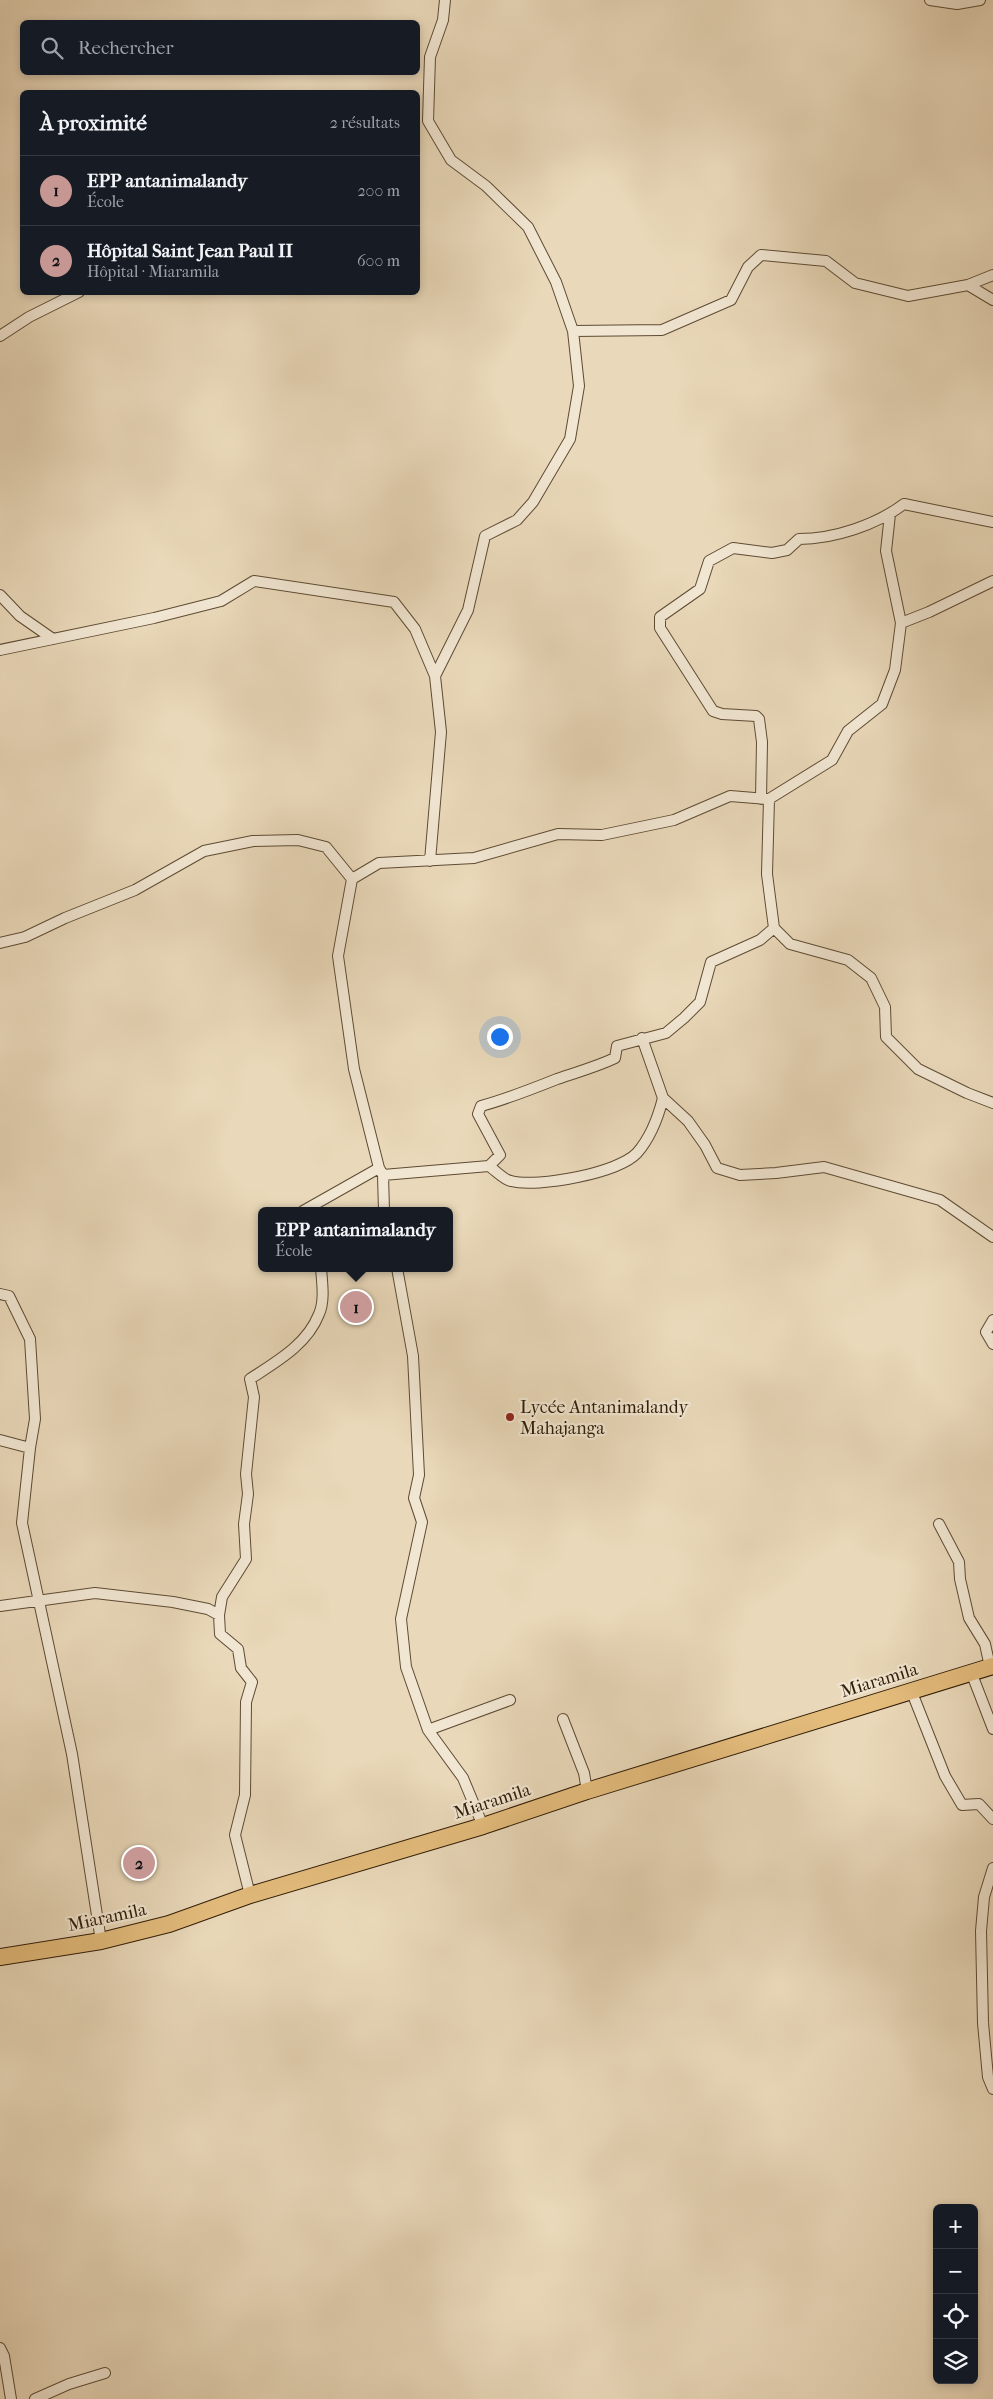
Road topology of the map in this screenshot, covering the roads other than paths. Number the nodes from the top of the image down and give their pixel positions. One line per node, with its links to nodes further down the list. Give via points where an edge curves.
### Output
1 (445, 0): 8 (street, via 443,20 430,57 428,121 451,160 486,186 528,228 556,282)
2 (930, 0): 3 (street, via 957,4)
3 (980, 0)
4 (993, 275): 5 (street)
5 (968, 285): 7 (street); 8 (street, via 908,296 855,283 826,261 762,255 748,266 731,300 662,330)
6 (73, 295): 9 (street)
7 (993, 300)
8 (573, 331): 17 (street, via 579,386 570,439 533,502 517,520 485,536 468,610)
9 (0, 336)
10 (890, 514): 11 (street, via 904,504); 14 (street, via 886,551); 18 (street, via 875,523 826,537 799,539 787,550 772,553 733,548 709,561 700,589 660,617 660,628 713,711 759,719)
11 (993, 522)
12 (993, 581): 14 (street)
13 (0, 595): 15 (street, via 20,616)
14 (901, 624): 18 (street, via 895,670 882,704 848,731 832,760)
15 (53, 639): 16 (street); 17 (street, via 221,601 254,581 394,602 416,629)
16 (0, 650)
17 (435, 676): 19 (street, via 441,732)
18 (765, 799): 19 (street, via 730,796 665,822 602,835 558,834 474,858); 21 (street, via 767,874)
19 (430, 861): 20 (street, via 379,863)
20 (352, 879): 22 (street, via 326,847 298,840 253,840 204,851 135,890 25,937); 27 (street, via 338,956 354,1069)
21 (774, 928): 23 (street, via 760,940 711,962 700,1002 666,1033); 25 (street, via 790,944 848,960 871,978 885,1007 886,1037 918,1068 967,1093)
22 (0, 943)
23 (642, 1038): 24 (street); 26 (street, via 618,1046 615,1058 597,1067 481,1106 478,1114 500,1155)
24 (663, 1098): 26 (street, via 658,1122 636,1154 616,1167 551,1181 510,1182); 30 (street, via 688,1121 717,1168 740,1175 824,1167 940,1200)
25 (993, 1102)
26 (489, 1166): 27 (street)
27 (381, 1172): 28 (street); 29 (street)
28 (311, 1207)
29 (384, 1207)
30 (993, 1237)
31 (321, 1272): 41 (street, via 320,1314 305,1337 284,1357 250,1379 254,1397 246,1474 246,1559 222,1597)
32 (399, 1272): 48 (street, via 413,1356 418,1475 414,1498 422,1522 401,1619 406,1667)
33 (0, 1294): 37 (street, via 9,1296 30,1339 35,1419)
34 (993, 1320): 35 (street, via 986,1332)
35 (993, 1344)
36 (0, 1440): 37 (street)
37 (30, 1448): 39 (street, via 22,1523)
38 (938, 1524): 42 (street, via 959,1562 970,1618 985,1644)
39 (40, 1599): 40 (street); 41 (street, via 94,1593 208,1608); 54 (street, via 72,1754)
40 (0, 1606)
41 (219, 1615): 53 (street, via 220,1634 238,1649 241,1668 252,1682 246,1702 245,1795 235,1835)
42 (992, 1666): 43 (main road, Miaramila)
43 (971, 1672): 44 (main road, Miaramila); 47 (street)
44 (912, 1690): 49 (main road, Miaramila); 50 (street, via 946,1776 962,1805 980,1804)
45 (510, 1700): 48 (street)
46 (563, 1719): 49 (street, via 584,1773)
47 (993, 1729)
48 (428, 1730): 51 (street, via 463,1778)
49 (587, 1791): 51 (main road, Miaramila)
50 (993, 1819)
51 (483, 1826): 53 (main road, Miaramila)
52 (993, 1868): 56 (street, via 984,1897 981,1931 982,2014)
53 (250, 1895): 54 (main road, Miaramila, via 169,1924)
54 (101, 1941): 55 (main road, Miaramila)
55 (0, 1957)
56 (989, 2052): 57 (street, via 988,2077)
57 (993, 2089)
58 (0, 2348): 60 (street)
59 (105, 2373): 61 (street)
60 (11, 2399)
61 (35, 2399)

